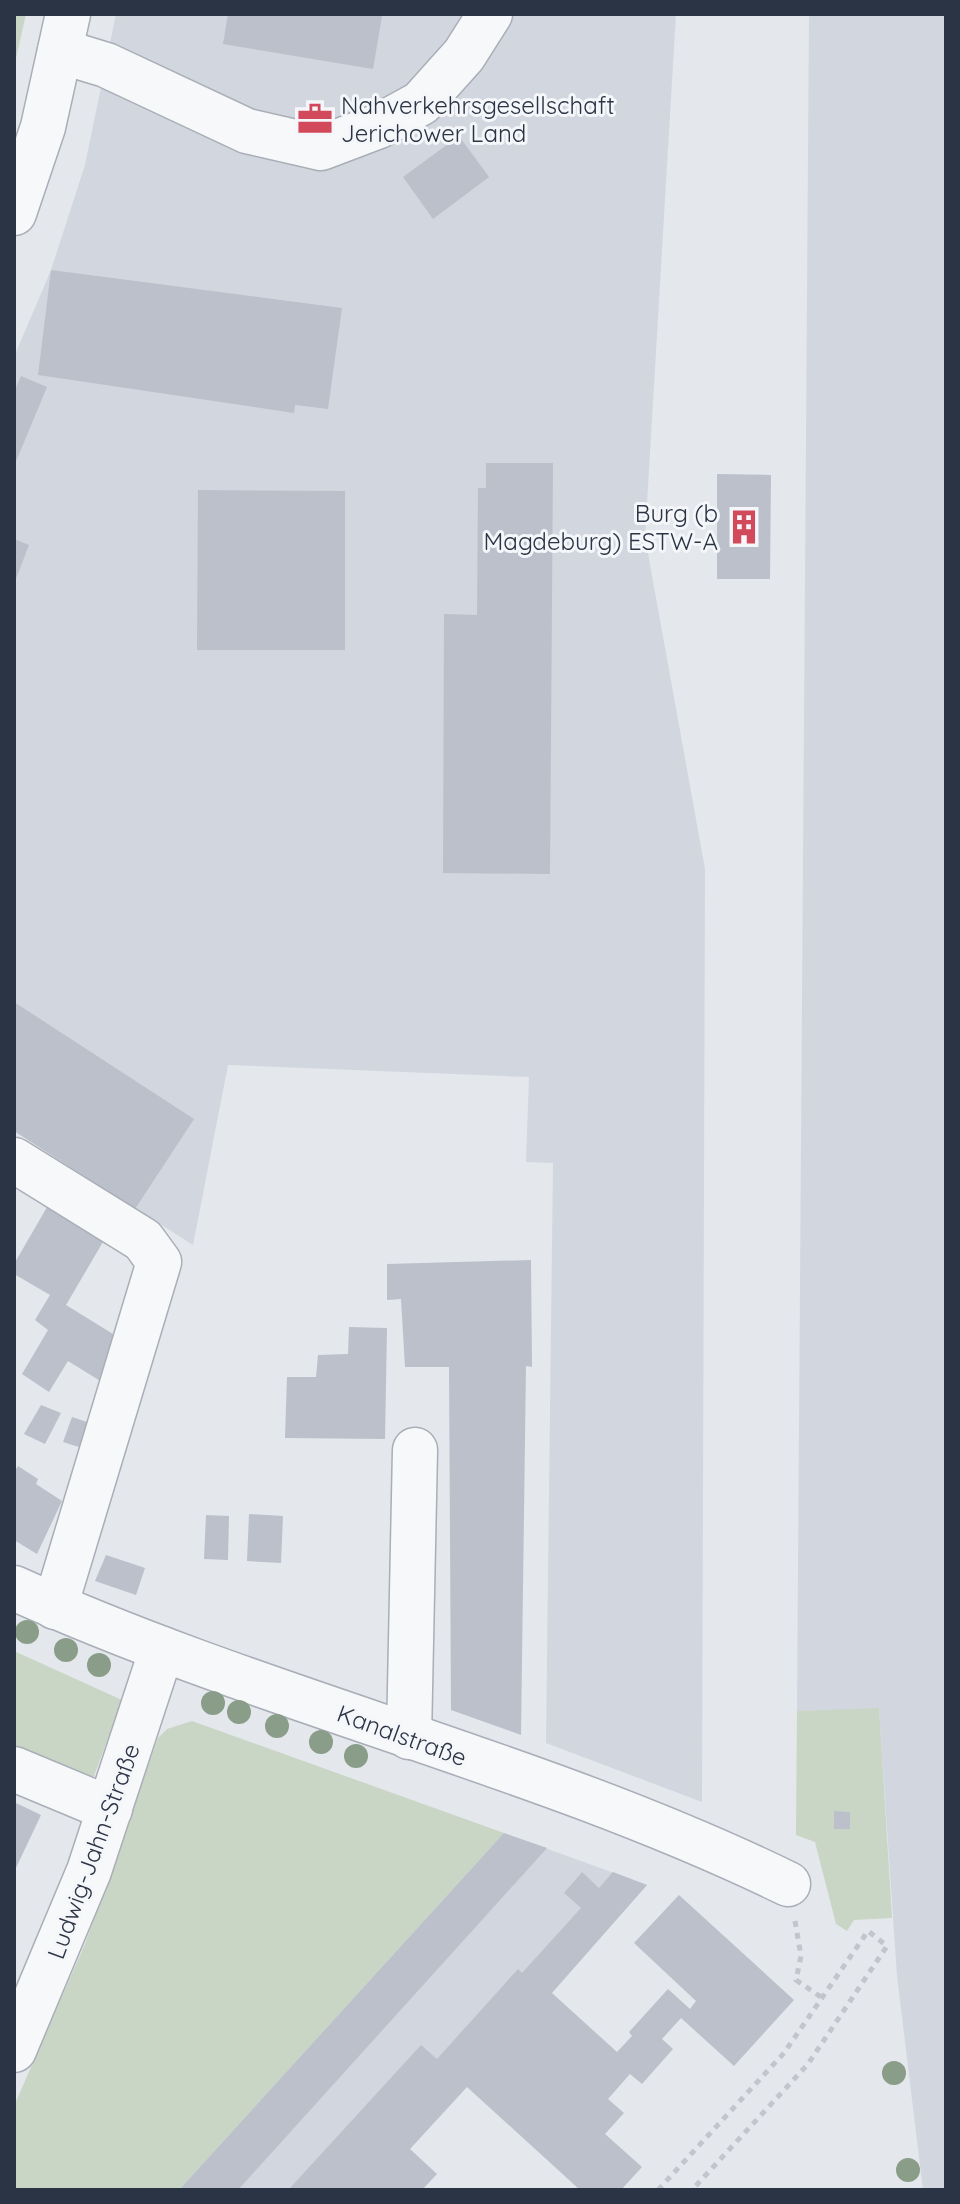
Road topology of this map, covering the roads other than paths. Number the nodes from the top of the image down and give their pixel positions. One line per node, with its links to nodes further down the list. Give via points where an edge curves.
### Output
1 (490, 14): 2 (street, via 464,55 421,103 321,148 247,131 106,65)
2 (64, 33): 3 (street, via 43,127)
3 (14, 213)
4 (14, 1160): 7 (street, via 143,1240 159,1262)
5 (415, 1450): 9 (street)
6 (14, 1588): 7 (street, Kanalstraße)
7 (55, 1607): 8 (street, Kanalstraße)
8 (162, 1649): 9 (street, Kanalstraße); 11 (street, Ludwig-Jahn-Straße)
9 (409, 1737): 12 (street, Kanalstraße, via 699,1841)
10 (14, 1769): 11 (street)
11 (110, 1809): 13 (street, Ludwig-Jahn-Straße, via 56,1956)
12 (788, 1884)
13 (14, 2050)

